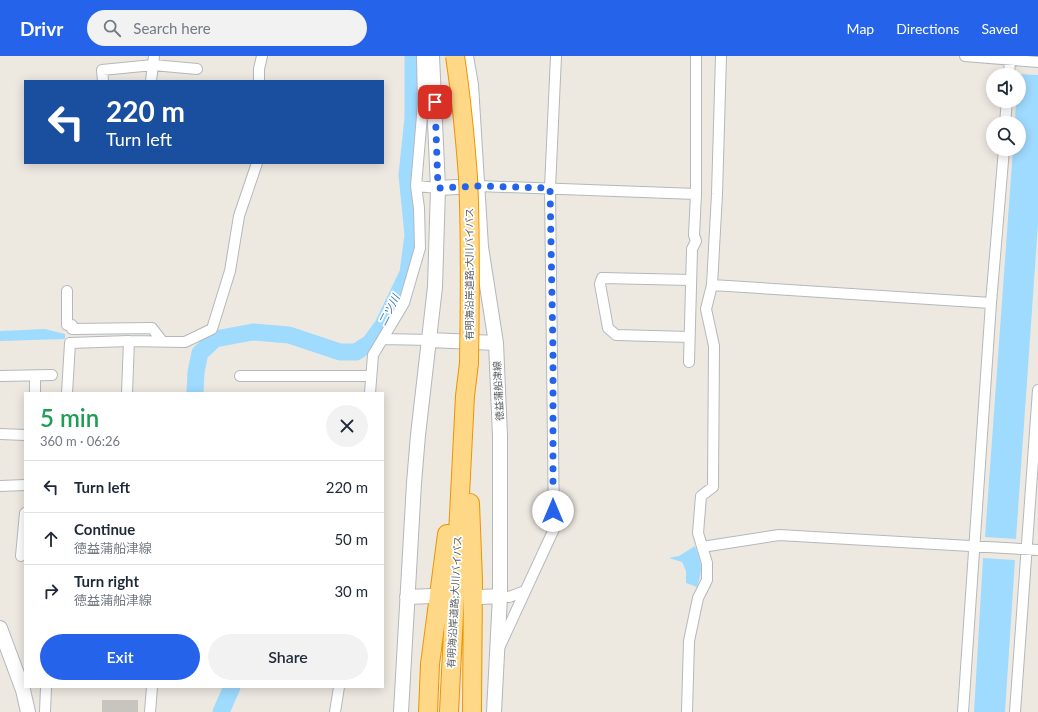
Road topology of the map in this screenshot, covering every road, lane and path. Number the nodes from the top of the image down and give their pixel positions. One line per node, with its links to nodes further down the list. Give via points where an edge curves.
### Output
1 (262, 56): 18 (street)
2 (422, 56): 21 (street, via 423,104)
3 (432, 56): 23 (main road)
4 (450, 56): 37 (highway, 有明海沿岸道路;大川バイパス, via 462,178)
5 (456, 56): 37 (highway, 有明海沿岸道路;大川バイパス, bridge, via 468,178 470,278)
6 (466, 56): 22 (main road, 徳益蒲船津線, via 471,86)
7 (556, 56): 24 (street)
8 (696, 56): 25 (street)
9 (721, 56): 27 (street)
10 (965, 56): 11 (street)
11 (1010, 60): 13 (street); 14 (street)
12 (154, 61): 15 (street); 16 (street, via 102,70); 17 (street)
13 (1038, 62)
14 (1009, 68)
15 (197, 69)
16 (103, 80)
17 (152, 80)
18 (259, 80)
19 (1003, 156): 29 (street)
20 (258, 164): 34 (street, via 239,216 230,271 212,329 185,342)
21 (416, 186): 23 (street); 31 (street, via 420,248 404,303)
22 (478, 186): 23 (main road); 24 (street); 35 (main road, 徳益蒲船津線, via 481,246)
23 (438, 188): 32 (main road, via 435,287)
24 (550, 188): 25 (street); 59 (street, via 554,529)
25 (696, 194): 26 (street, via 696,241 692,249)
26 (691, 280): 30 (street); 30 (street, via 602,278 600,284 608,328 616,335)
27 (712, 285): 29 (street); 55 (street, via 706,309 714,346 713,487 701,496 698,533)
28 (67, 291): 34 (street, via 67,325 72,325 72,328 152,328)
29 (991, 303): 54 (street)
30 (690, 337): 36 (street)
31 (383, 339): 32 (street); 42 (street, via 373,355)
32 (430, 340): 35 (main road); 62 (main road, via 418,435)
33 (129, 341): 34 (street); 45 (street, via 70,343); 46 (street)
34 (162, 341)
35 (496, 343): 61 (main road, 徳益蒲船津線, via 500,436)
36 (689, 362)
37 (466, 363): 48 (highway, 有明海沿岸道路;大川バイパス)
38 (52, 375): 40 (street)
39 (0, 376): 40 (street)
40 (35, 376): 44 (street)
41 (240, 376): 42 (street)
42 (371, 376): 47 (street)
43 (1038, 390): 56 (street)
44 (35, 392)
45 (67, 392)
46 (127, 392)
47 (370, 392)
48 (465, 396): 74 (highway, via 430,664); 75 (highway, 有明海沿岸道路;大川バイパス); 76 (highway, via 473,580)
49 (0, 434): 50 (street)
50 (24, 435)
51 (24, 485): 52 (street)
52 (0, 486)
53 (24, 524): 58 (street)
54 (976, 546): 55 (street, via 779,535); 56 (street); 79 (street)
55 (702, 548): 78 (street, via 707,563 707,580 698,598 690,641)
56 (1027, 550): 57 (street); 80 (street)
57 (1038, 550)
58 (21, 556)
59 (525, 591): 61 (street, via 509,597); 65 (street)
60 (432, 596): 62 (main road)
61 (500, 596): 63 (main road); 65 (main road, 徳益蒲船津線)
62 (407, 597): 73 (main road)
63 (481, 597)
64 (1, 633): 69 (main road, via 23,690)
65 (497, 652): 77 (main road, 徳益蒲船津線)
66 (46, 688): 70 (street)
67 (152, 688): 71 (street)
68 (339, 688): 72 (street)
69 (28, 712)
70 (45, 712)
71 (150, 712)
72 (335, 712)
73 (401, 712)
74 (428, 712)
75 (449, 712)
76 (472, 712)
77 (494, 712)
78 (687, 712)
79 (963, 712)
80 (1015, 712)

